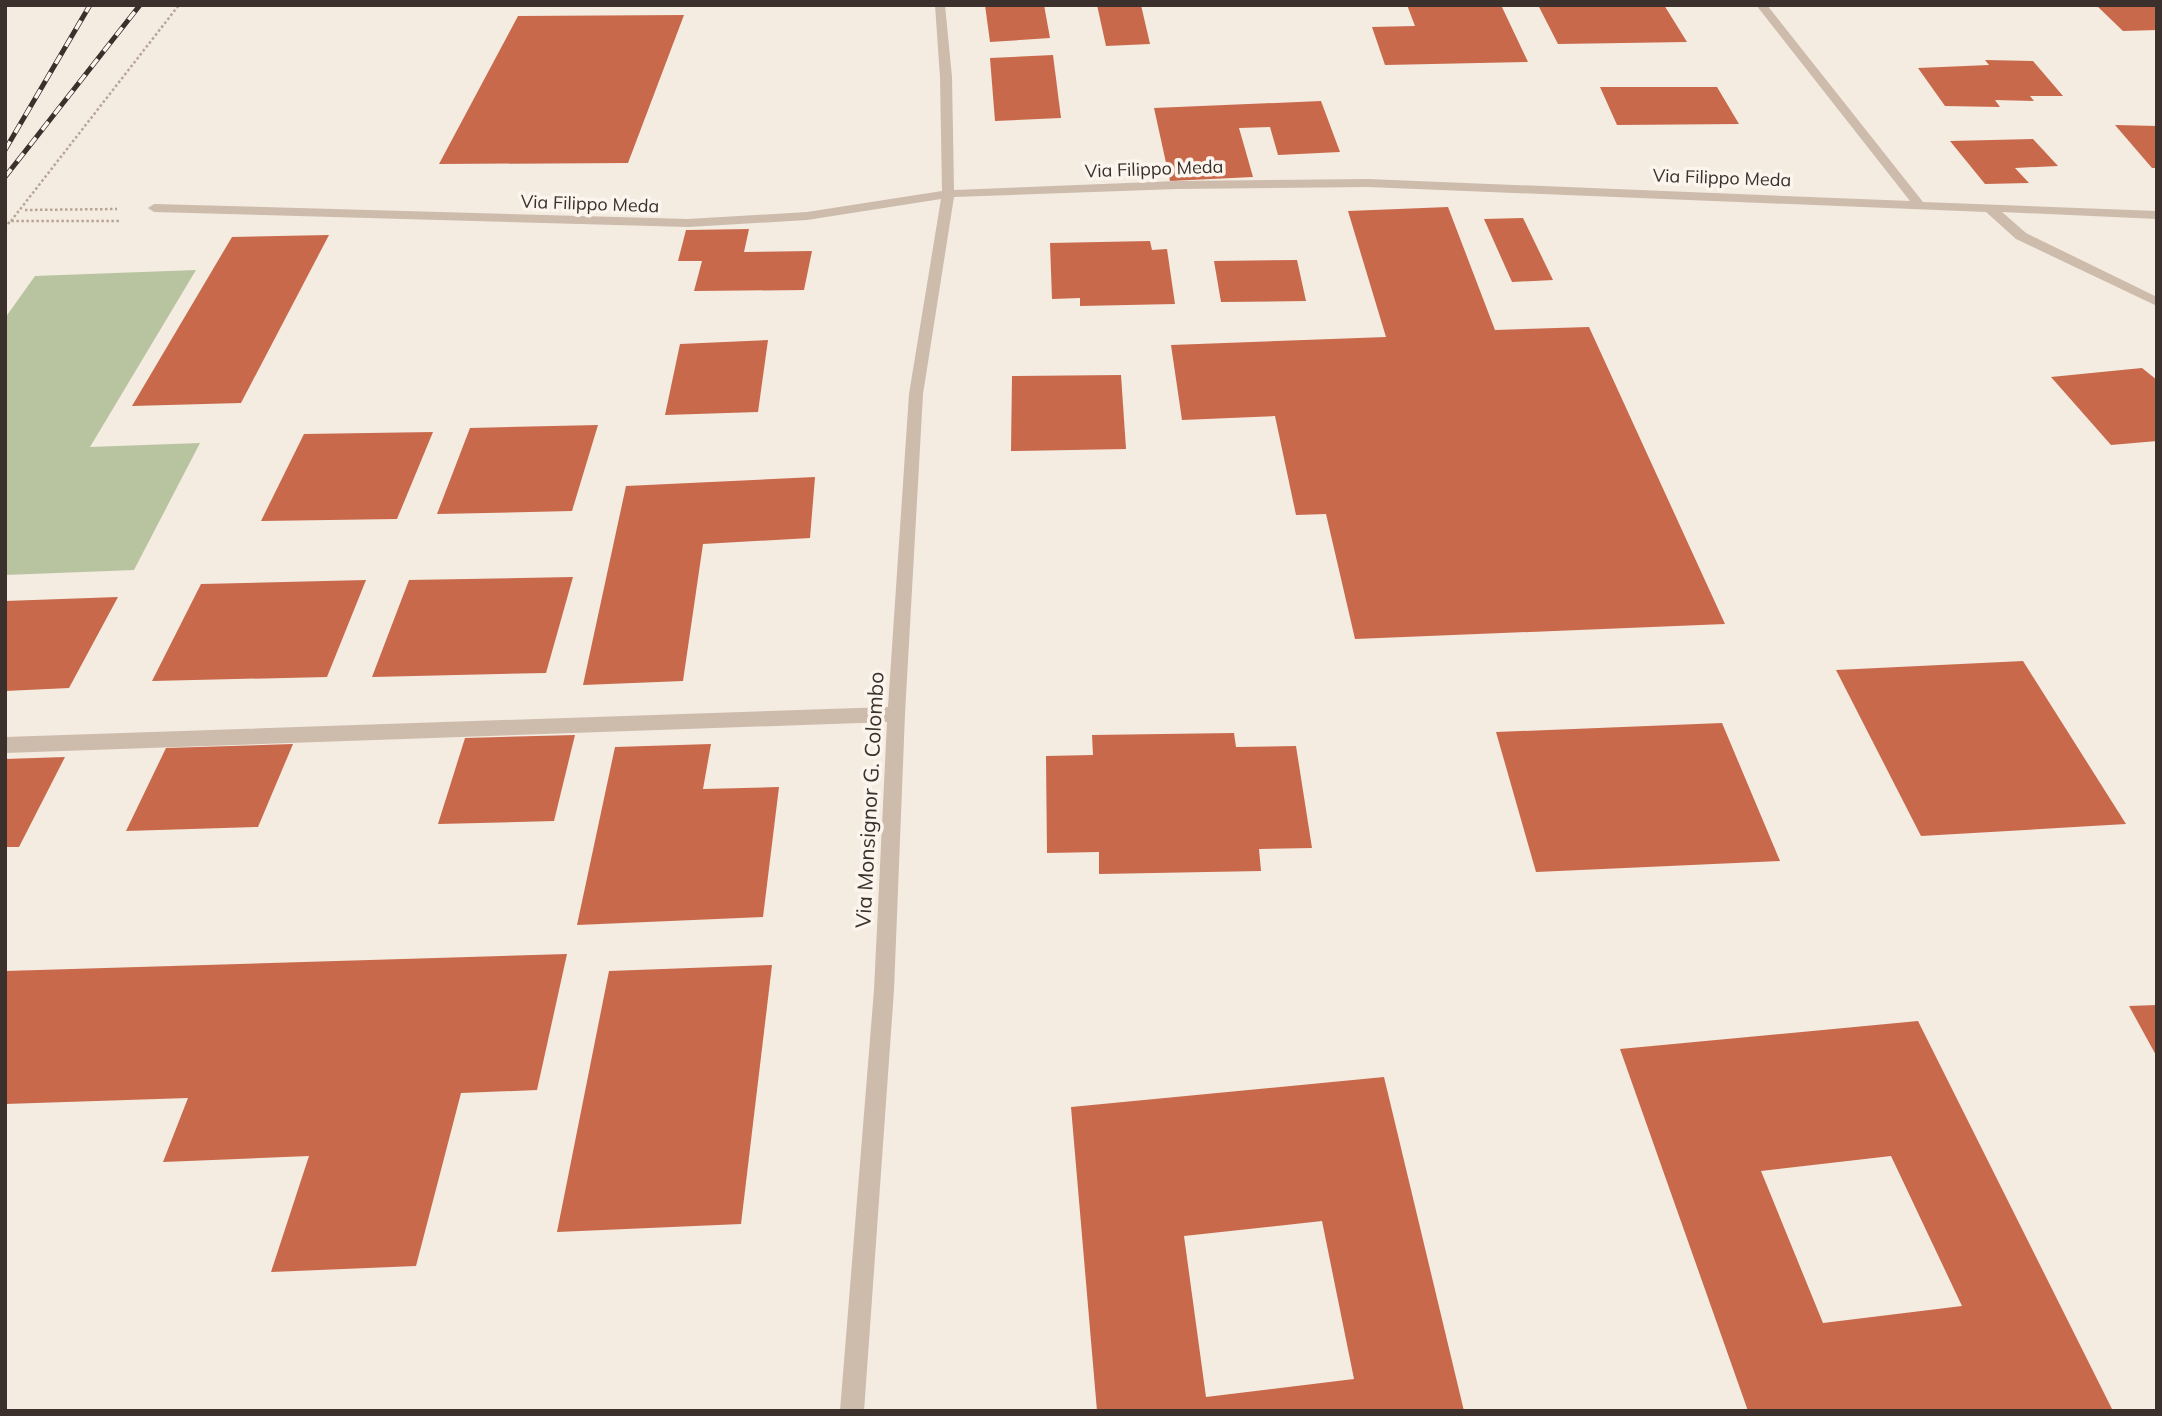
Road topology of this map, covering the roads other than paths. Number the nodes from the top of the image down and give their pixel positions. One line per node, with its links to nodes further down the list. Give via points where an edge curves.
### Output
1 (940, 5): 3 (street, Via Monsignor G. Colombo)
2 (1761, 5): 4 (street)
3 (948, 194): 4 (street, Via Filippo Meda, via 1368,183); 6 (street, Via Filippo Meda, via 807,216 688,223); 9 (street, Via Monsignor G. Colombo, via 916,394)
4 (1918, 203): 5 (street, Via Filippo Meda)
5 (1988, 207): 7 (street, Via Filippo Meda); 8 (street, via 2021,236)
6 (154, 208)
7 (2157, 215)
8 (2157, 302)
9 (896, 713): 10 (street); 11 (street, Via Monsignor G. Colombo, via 884,990)
10 (5, 745)
11 (852, 1411)

